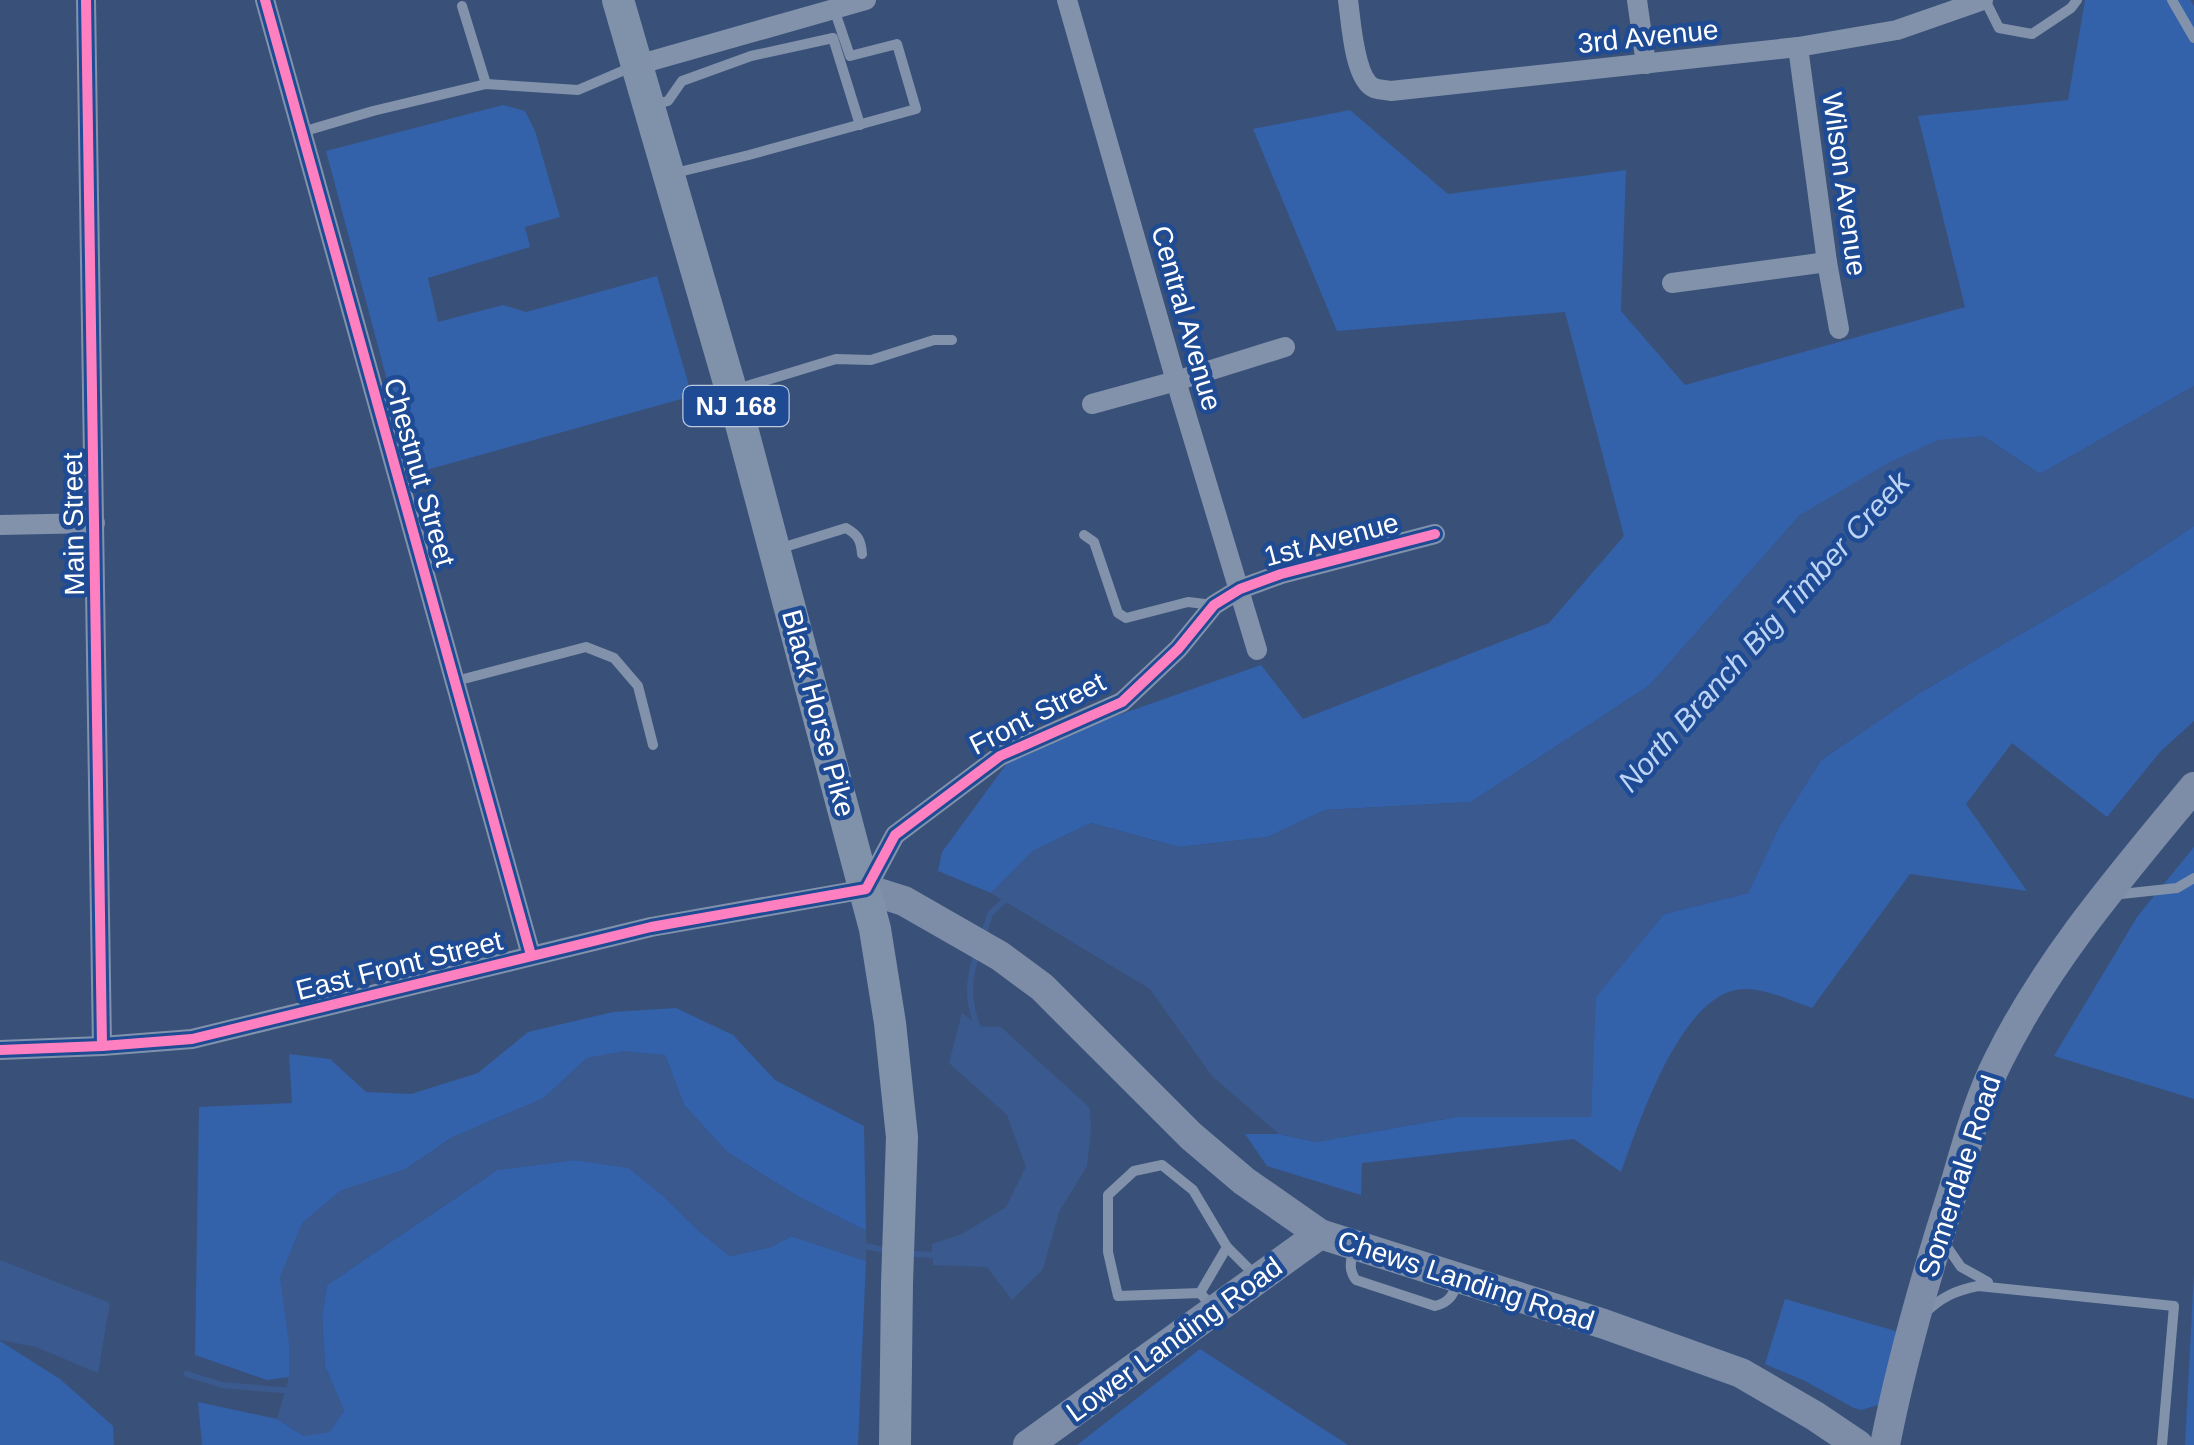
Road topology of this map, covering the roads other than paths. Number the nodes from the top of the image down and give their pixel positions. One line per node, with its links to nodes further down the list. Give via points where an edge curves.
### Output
1 (86, 0): 31 (street, Main Street)
2 (265, 0): 21 (street, Chestnut Street)
3 (618, 0): 16 (main road, Black Horse Pike / NJ 168)
4 (866, 0): 12 (street)
5 (1067, 0): 28 (street, Central Avenue)
6 (1348, 0): 17 (street, 3rd Avenue, via 1358,63 1373,88)
7 (1637, 0): 17 (street)
8 (1984, 0): 9 (lane, via 1999,28 2032,34); 14 (street, 3rd Avenue, via 1897,30)
9 (2077, 0)
10 (2172, 0): 13 (lane)
11 (462, 6): 18 (lane)
12 (834, 9): 15 (lane); 16 (street)
13 (2194, 38)
14 (1798, 47): 17 (street, 3rd Avenue); 23 (street, Wilson Avenue)
15 (845, 57): 19 (lane, via 832,38 751,56 682,80 668,102); 20 (lane); 20 (lane, via 897,44 916,109)
16 (637, 64): 18 (lane, via 578,90); 19 (main road, Black Horse Pike / NJ 168)
17 (1646, 64)
18 (486, 84): 21 (lane)
19 (649, 106): 22 (main road, Black Horse Pike / NJ 168)
20 (860, 125): 22 (lane)
21 (302, 132): 40 (street, Chestnut Street)
22 (669, 174): 29 (main road, Black Horse Pike / NJ 168)
23 (1827, 262): 24 (street); 25 (street, Wilson Avenue)
24 (1672, 282)
25 (1839, 329)
26 (952, 340): 29 (lane, via 872,360 836,359)
27 (1284, 347): 28 (street)
28 (1176, 382): 30 (street); 37 (street, Central Avenue)
29 (732, 390): 35 (main road, Black Horse Pike / NJ 168)
30 (1092, 404)
31 (96, 522): 32 (street); 47 (street, Main Street)
32 (0, 525)
33 (1084, 534): 38 (lane, via 1094,542 1118,613 1126,618 1188,602)
34 (1435, 534): 37 (street, 1st Avenue)
35 (775, 550): 36 (lane, via 846,528 862,543); 44 (main road, Black Horse Pike / NJ 168)
36 (862, 554)
37 (1240, 590): 38 (street, Front Street); 39 (street, Central Avenue)
38 (1214, 605): 44 (street, Front Street, via 1122,702 1000,756 895,835)
39 (1256, 650)
40 (455, 682): 41 (lane, via 586,647 614,658 638,686); 46 (street, Chestnut Street)
41 (653, 745)
42 (2194, 787): 45 (main road, Somerdale Road)
43 (2194, 878): 45 (lane, via 2177,888)
44 (866, 889): 46 (street, East Front Street); 49 (main road, Chews Landing Road, via 904,901 1042,987 1191,1136); 56 (main road, Black Horse Pike / NJ 168, via 902,1137)
45 (2106, 895): 50 (main road, Somerdale Road, via 1998,1060)
46 (531, 956): 47 (street, East Front Street, via 192,1039)
47 (102, 1046): 48 (street, East Front Street)
48 (0, 1050)
49 (1320, 1234): 52 (main road, Lower Landing Road); 58 (main road, Chews Landing Road, via 1741,1373)
50 (1939, 1234): 53 (lane, via 1961,1267); 55 (main road, Somerdale Road)
51 (1226, 1247): 52 (lane); 54 (lane); 54 (lane, via 1193,1190 1162,1165 1134,1171 1108,1195 1108,1252 1118,1296)
52 (1258, 1278): 54 (main road, Lower Landing Road)
53 (1998, 1286): 55 (lane, via 1957,1290); 60 (lane, via 2174,1306)
54 (1208, 1301): 57 (main road, Lower Landing Road)
55 (1914, 1324): 59 (main road, Somerdale Road)
56 (895, 1445)
57 (1028, 1445)
58 (1858, 1445)
59 (1885, 1445)
60 (2162, 1445)

